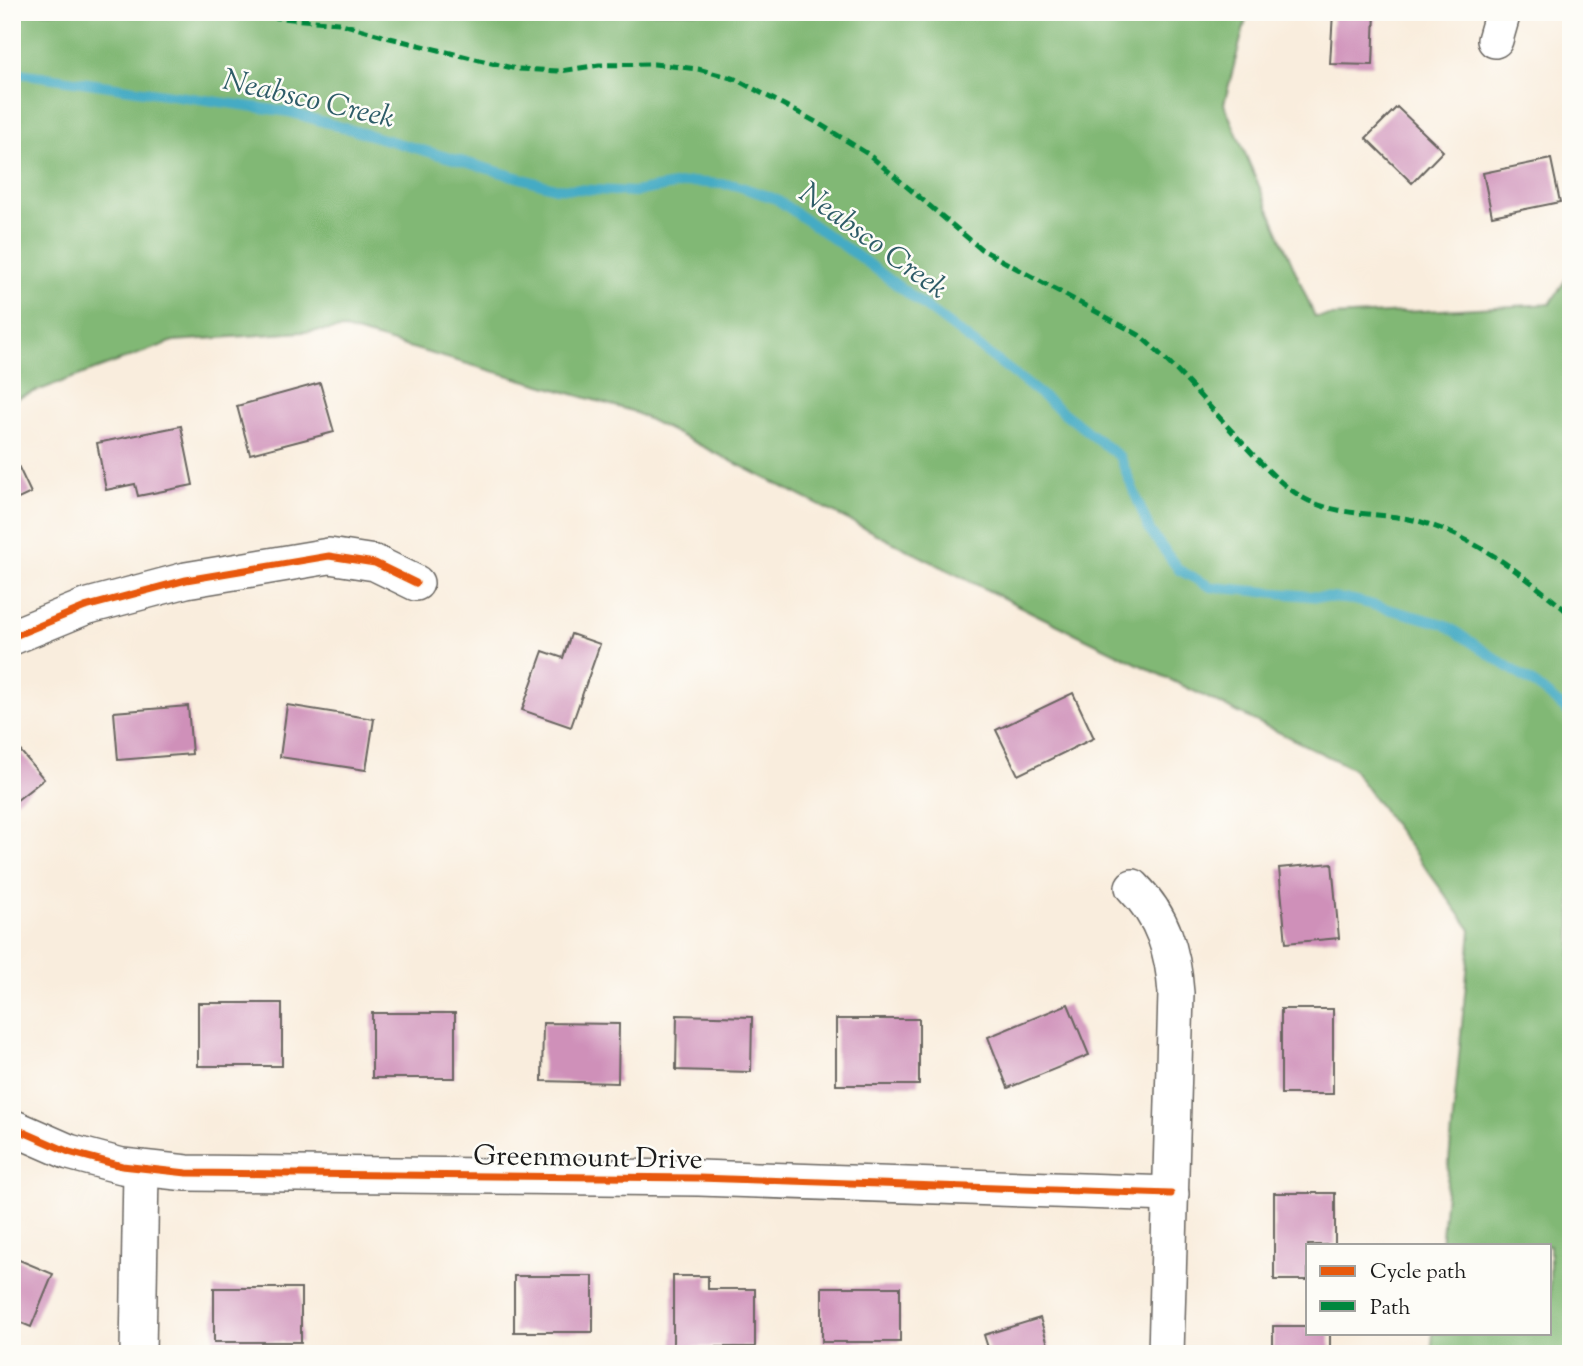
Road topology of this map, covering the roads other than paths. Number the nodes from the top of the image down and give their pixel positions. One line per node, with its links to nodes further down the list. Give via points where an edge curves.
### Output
1 (416, 583): 2 (street, via 375,563 329,556 186,580 85,607)
2 (12, 637)
3 (1133, 887): 6 (street, via 1149,903 1166,936 1174,971)
4 (12, 1127): 5 (street, Greenmount Drive, via 69,1152)
5 (141, 1170): 6 (street, Greenmount Drive, via 699,1178); 7 (street)
6 (1171, 1194): 8 (street)
7 (138, 1354)
8 (1166, 1354)

